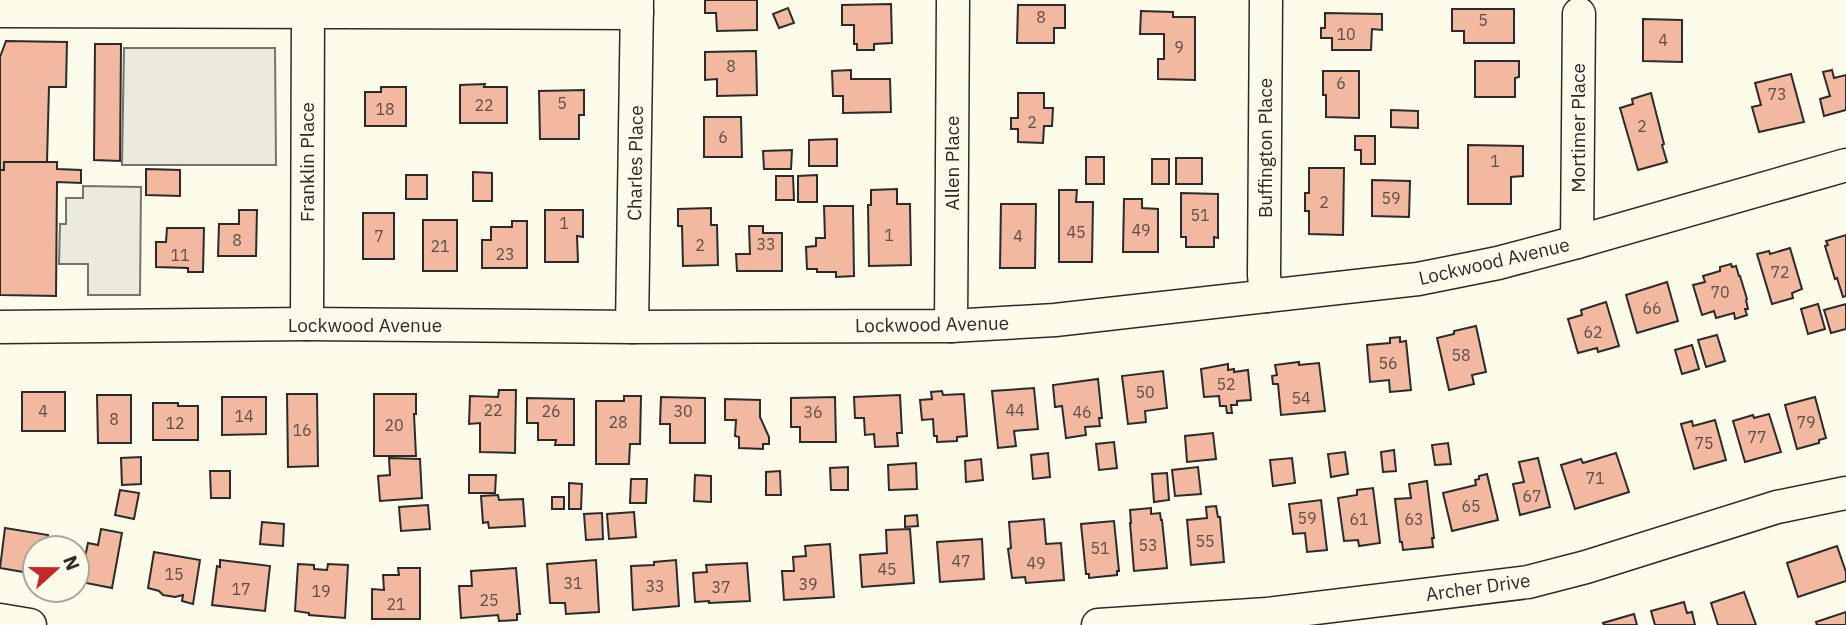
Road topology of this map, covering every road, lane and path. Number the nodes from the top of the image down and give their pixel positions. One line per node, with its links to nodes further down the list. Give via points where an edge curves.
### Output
1 (953, 0): 11 (street, Allen Place)
2 (1266, 0): 9 (street, Buffington Place)
3 (308, 7): 4 (street); 5 (street); 10 (street, Franklin Place)
4 (637, 7): 13 (street, Charles Place)
5 (0, 11)
6 (1579, 14): 8 (street, Mortimer Place)
7 (1846, 165): 8 (street, Lockwood Avenue)
8 (1577, 242): 9 (street, Lockwood Avenue, via 1418,279)
9 (1266, 296): 11 (street, Lockwood Avenue, via 1055,320)
10 (307, 324): 12 (street, Lockwood Avenue); 13 (street, Lockwood Avenue)
11 (951, 326): 13 (street, Lockwood Avenue)
12 (0, 327)
13 (632, 327)
14 (1846, 494): 17 (street, Archer Drive, via 1777,507 1528,582 1267,614)
15 (0, 620): 16 (street)
16 (30, 625)
17 (1098, 625)

